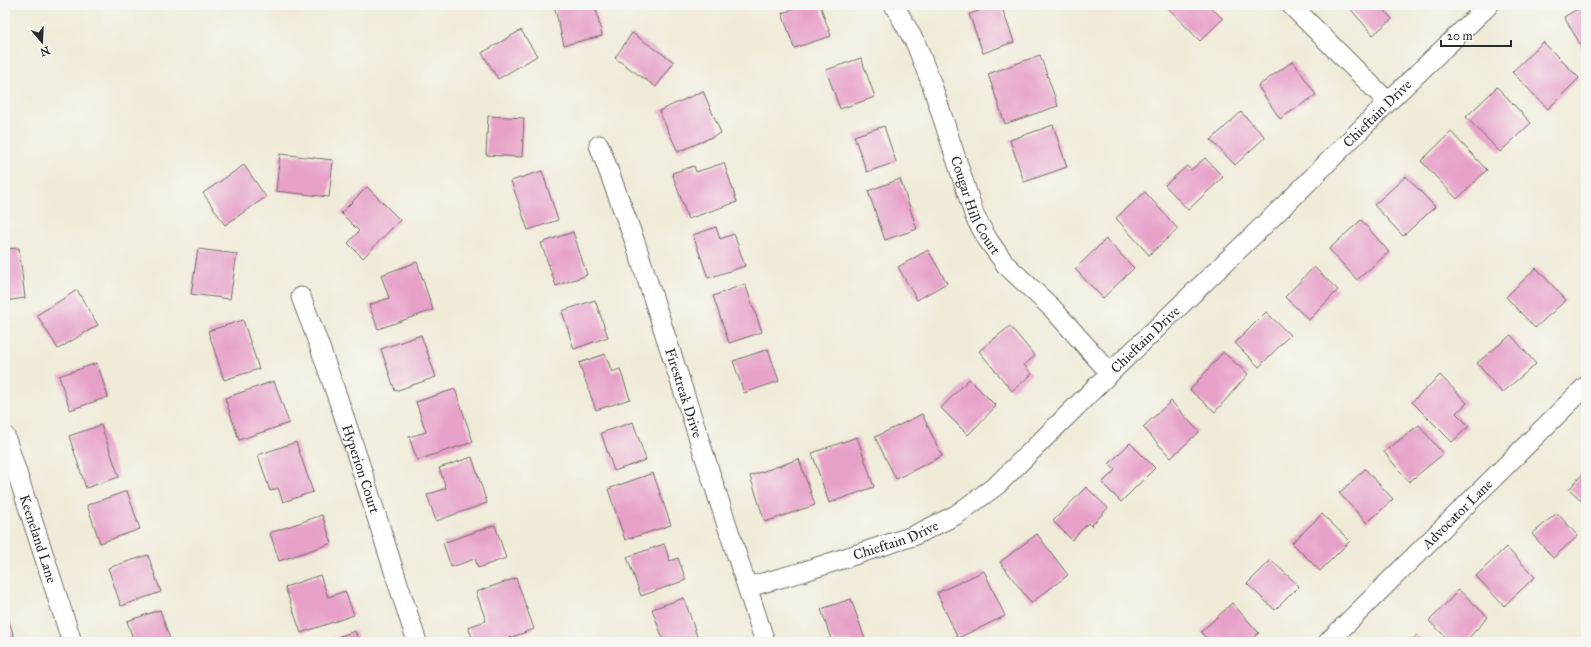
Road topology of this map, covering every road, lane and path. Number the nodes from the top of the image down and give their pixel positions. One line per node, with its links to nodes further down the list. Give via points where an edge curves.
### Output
1 (894, 5): 7 (street, Cougar Hill Court, via 916,44 975,217 988,240 1006,265 1052,308)
2 (1291, 5): 4 (street)
3 (1489, 5): 4 (street, Chieftain Drive)
4 (1388, 102): 7 (street, Chieftain Drive)
5 (599, 146): 10 (street, Firestreak Drive, via 635,242)
6 (301, 297): 12 (street, Hyperion Court, via 354,444)
7 (1110, 373): 10 (street, Chieftain Drive, via 998,485 956,515 913,536)
8 (1586, 386): 14 (street, Advocator Lane)
9 (5, 436): 11 (street, Keeneland Lane)
10 (748, 587): 13 (street, Firestreak Drive)
11 (72, 642)
12 (417, 642)
13 (765, 642)
14 (1328, 642)

